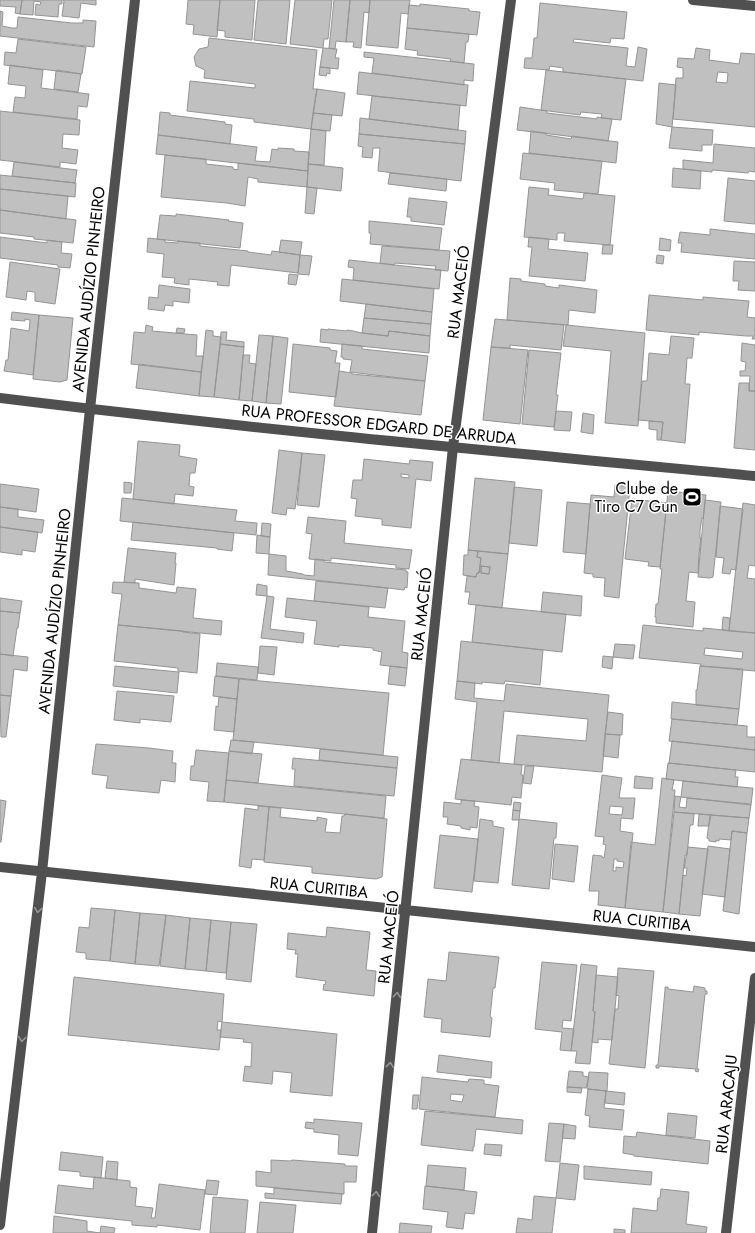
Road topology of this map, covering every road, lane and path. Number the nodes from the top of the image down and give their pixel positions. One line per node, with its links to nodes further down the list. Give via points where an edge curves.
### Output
1 (135, 0): 6 (street, AVENIDA AUDÍZIO PINHEIRO)
2 (511, 0): 7 (street, RUA MACEIÓ)
3 (693, 0): 4 (street)
4 (755, 6)
5 (0, 398): 6 (street, RUA PROFESSOR EDGARD DE ARRUDA)
6 (90, 409): 7 (street, RUA PROFESSOR EDGARD DE ARRUDA); 10 (street, AVENIDA AUDÍZIO PINHEIRO)
7 (453, 447): 8 (street, RUA PROFESSOR EDGARD DE ARRUDA); 11 (street, RUA MACEIÓ)
8 (755, 476)
9 (0, 867): 10 (street, RUA CURITIBA)
10 (42, 872): 11 (street, RUA CURITIBA); 14 (street, AVENIDA AUDÍZIO PINHEIRO, one-way to 14)
11 (406, 911): 12 (street, RUA CURITIBA); 15 (street, RUA MACEIÓ, one-way to 11)
12 (755, 947)
13 (755, 978): 16 (street, RUA ARACAJU)
14 (0, 1225)
15 (372, 1233)
16 (726, 1233)

